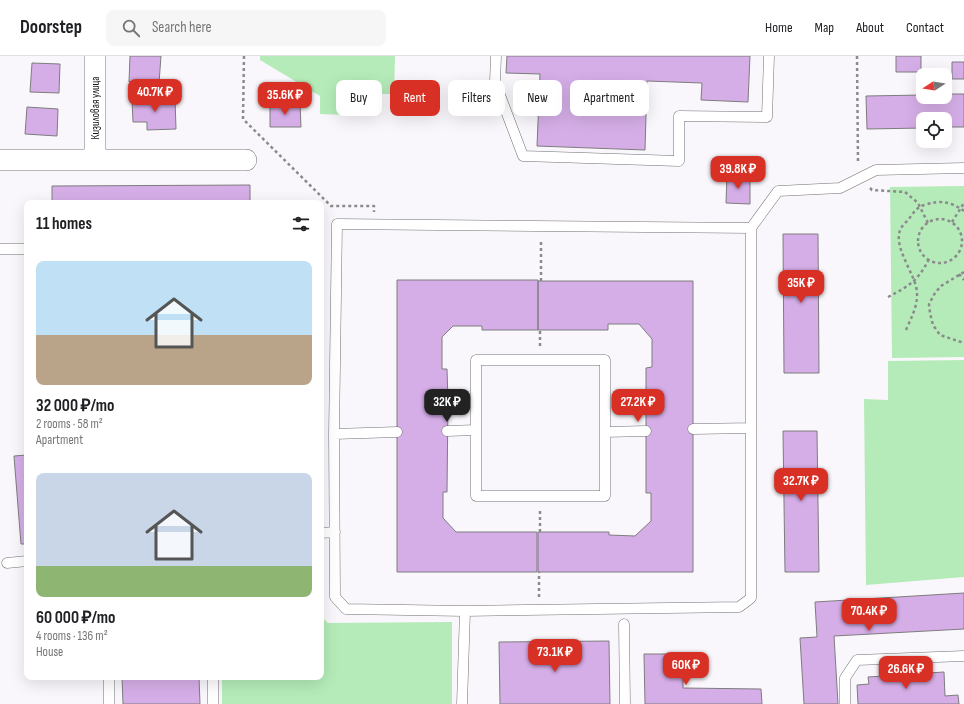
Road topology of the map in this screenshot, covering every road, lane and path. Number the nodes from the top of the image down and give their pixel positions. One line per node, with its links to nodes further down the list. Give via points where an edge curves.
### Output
1 (95, 56): 7 (street, Кизиловая улица)
2 (244, 56): 17 (path, via 243,119 331,206 374,206)
3 (496, 56): 4 (lane, via 495,82 524,156 679,161 679,116 767,117)
4 (769, 56)
5 (856, 56): 10 (path)
6 (0, 160): 7 (street)
7 (95, 160): 8 (street)
8 (246, 160)
9 (964, 168): 10 (lane, via 876,170)
10 (858, 180): 12 (path, via 872,190 905,192); 19 (lane, via 840,188 778,191)
11 (964, 203): 13 (path)
12 (920, 206): 13 (path, via 939,201); 16 (path); 27 (path, via 901,229 899,236)
13 (960, 209): 14 (path); 15 (path)
14 (964, 211)
15 (952, 222): 16 (path, via 937,219); 22 (path, via 961,234 961,249 956,256 943,263)
16 (928, 223): 22 (path, via 918,240 919,248)
17 (374, 224): 18 (lane); 38 (lane, via 337,224)
18 (542, 226): 19 (lane); 26 (path)
19 (751, 228): 31 (lane)
20 (0, 249): 21 (lane)
21 (24, 249)
22 (929, 260): 27 (path)
23 (964, 272): 24 (path)
24 (959, 274): 25 (path); 30 (path, via 941,286 929,304 933,325 940,335)
25 (964, 280)
26 (541, 281)
27 (914, 282): 28 (path); 29 (path, via 917,294 915,312)
28 (888, 297)
29 (906, 330)
30 (964, 343)
31 (752, 428): 32 (lane); 47 (lane, via 752,598 739,607)
32 (693, 429)
33 (476, 430): 35 (lane); 37 (lane, via 476,360 605,360); 39 (lane, via 476,496)
34 (646, 430): 37 (lane)
35 (447, 431)
36 (397, 432): 38 (lane)
37 (605, 432): 39 (lane, via 605,496)
38 (334, 434): 40 (lane)
39 (541, 496): 41 (path)
40 (335, 532): 42 (lane); 46 (lane, via 335,597 346,609)
41 (540, 532)
42 (324, 533)
43 (24, 562): 44 (lane)
44 (7, 563)
45 (539, 572): 47 (path)
46 (465, 610): 47 (lane); 54 (lane)
47 (538, 610)
48 (624, 624): 55 (lane)
49 (964, 656): 56 (lane, via 857,660 845,678)
50 (109, 680): 52 (lane)
51 (213, 680): 53 (lane)
52 (109, 704)
53 (213, 704)
54 (462, 704)
55 (625, 704)
56 (845, 704)

